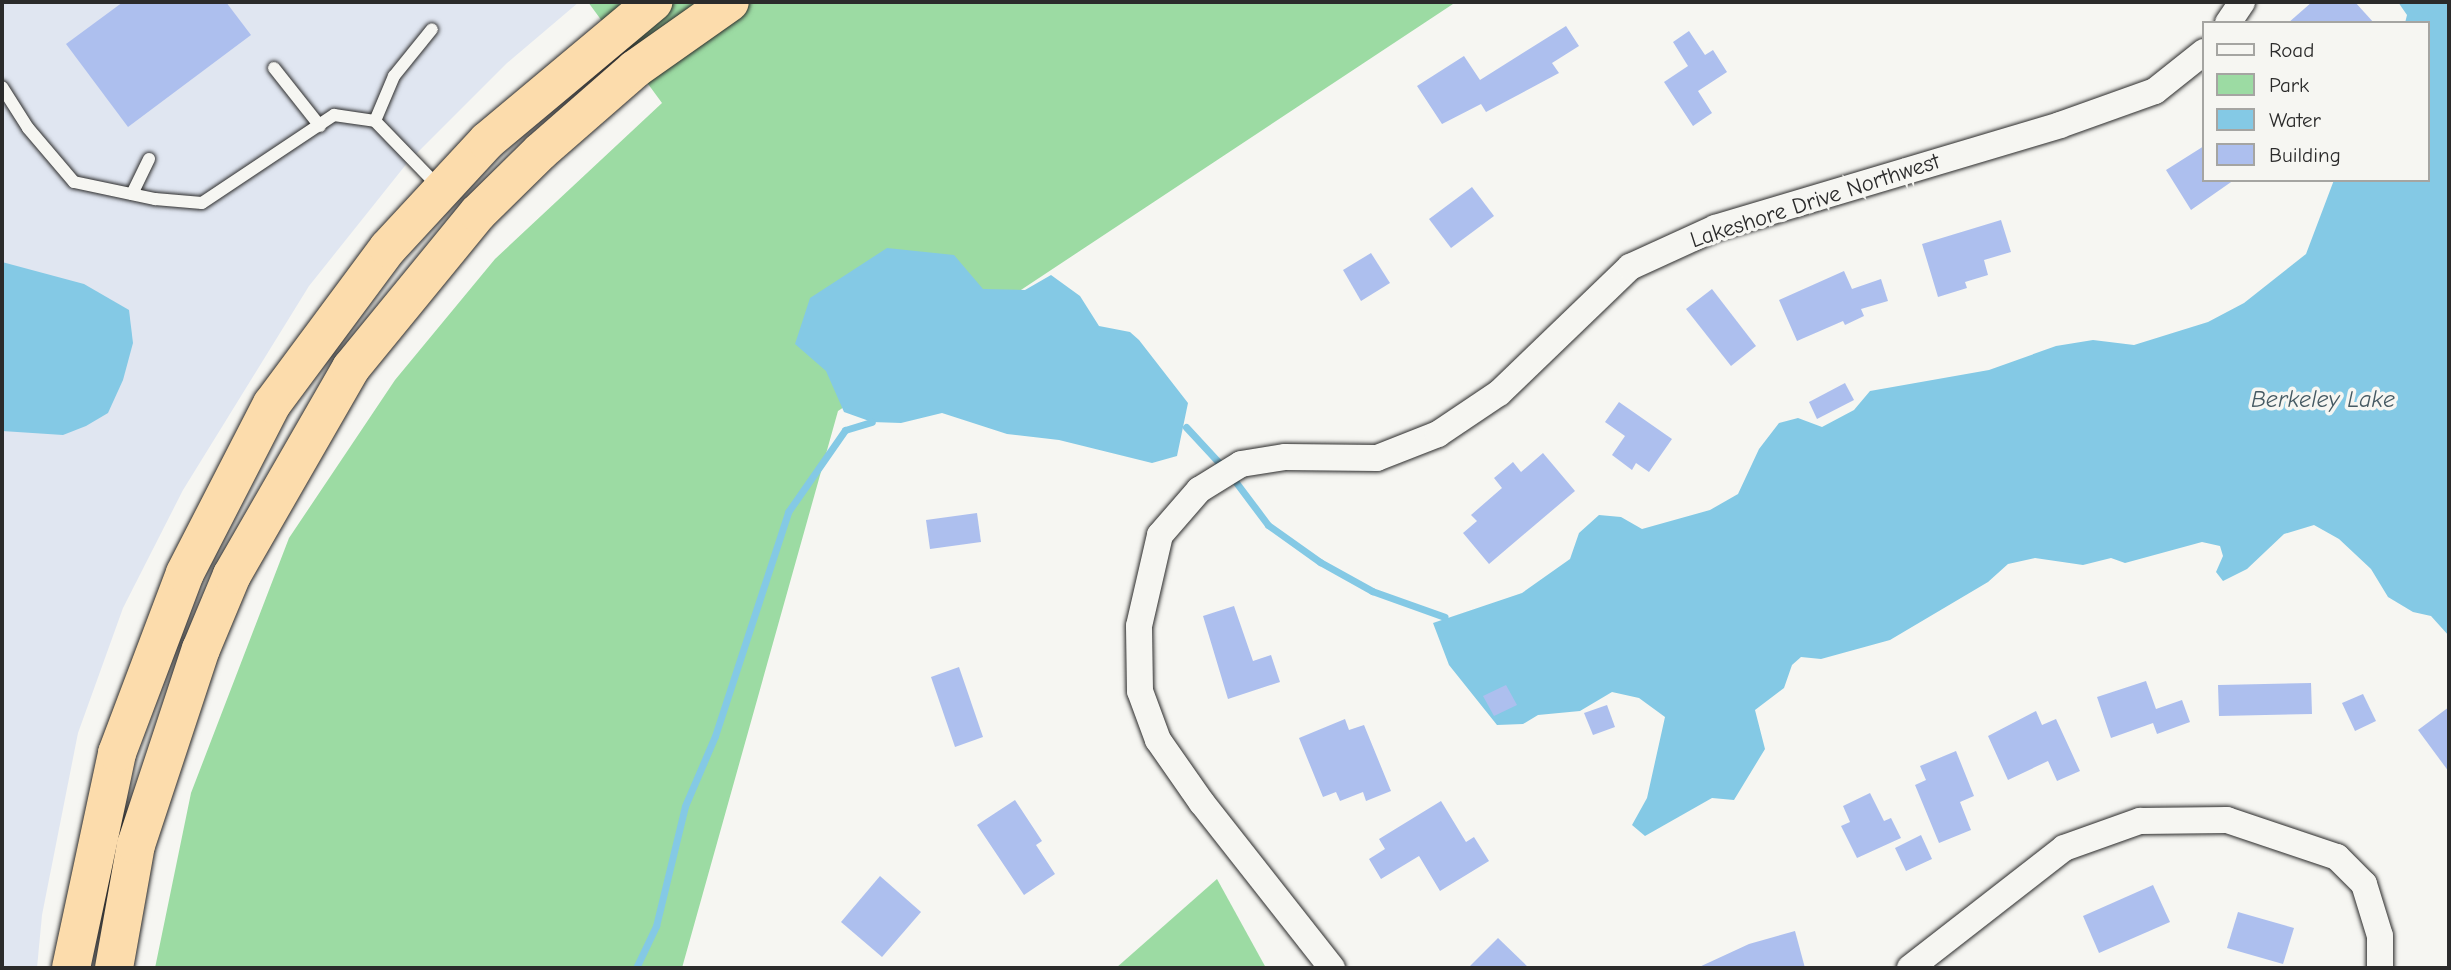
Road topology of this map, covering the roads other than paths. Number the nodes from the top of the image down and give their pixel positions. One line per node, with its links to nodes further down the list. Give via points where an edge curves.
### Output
1 (653, 2): 12 (highway, via 487,141)
2 (730, 2): 15 (highway, via 635,69 540,152 478,213 351,368 232,575 201,649 136,845)
3 (2242, 2): 4 (street)
4 (2229, 21)
5 (432, 29): 9 (lane, via 394,76)
6 (2202, 54): 16 (street, Lakeshore Drive Northwest, via 2155,91 2060,125 1714,228 1640,262 1499,393 1438,434 1377,458 1285,457 1241,464 1199,490 1160,535 1139,626 1140,691 1157,740)
7 (274, 68): 10 (lane)
8 (2, 87): 13 (lane, via 28,128 74,182)
9 (375, 121): 10 (lane, via 334,115); 12 (lane)
10 (320, 126): 13 (lane, via 202,203)
11 (149, 159): 13 (lane)
12 (442, 190): 14 (highway, via 388,248 272,404 185,573 117,753)
13 (132, 194)
14 (71, 968)
15 (114, 968)
16 (1332, 968)
17 (1909, 968): 18 (street, via 2064,848 2140,821 2228,820 2337,857 2364,884 2380,936)
18 (2380, 968)

